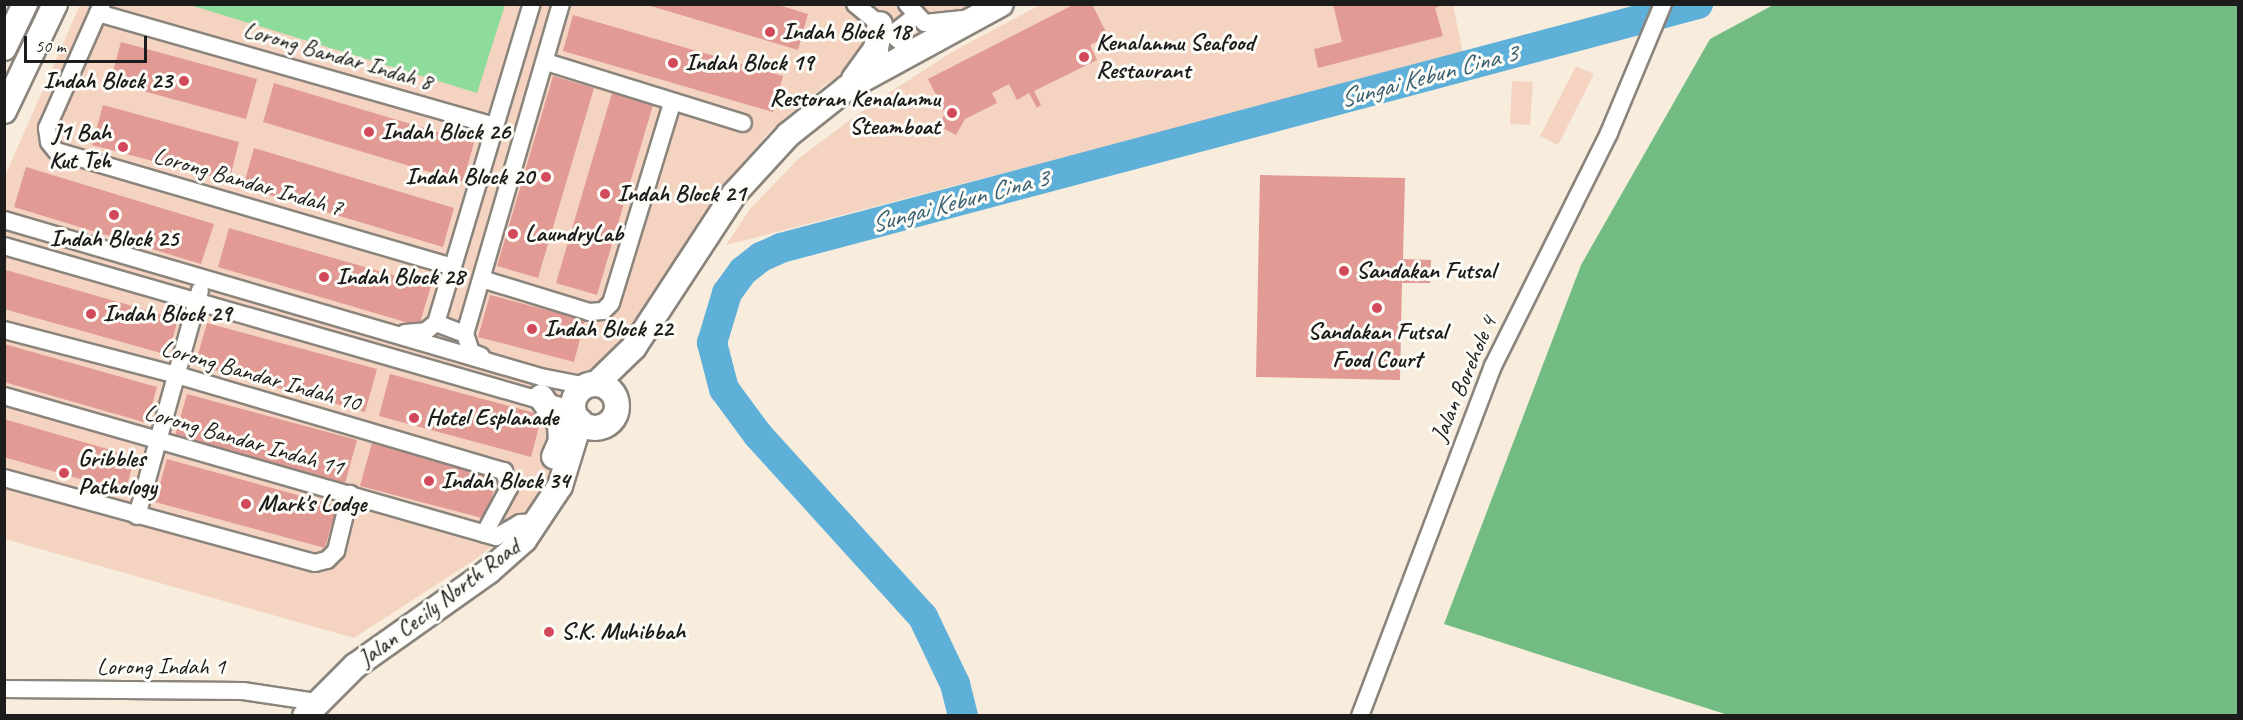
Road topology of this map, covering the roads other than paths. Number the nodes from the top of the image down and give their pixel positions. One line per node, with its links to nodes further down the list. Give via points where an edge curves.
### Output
1 (25, 4): 12 (main road)
2 (55, 4): 17 (main road)
3 (532, 4): 19 (street)
4 (561, 4): 14 (street)
5 (855, 4): 11 (street)
6 (1001, 4): 10 (main road)
7 (1663, 4): 44 (street, Jalan Borehole 4, via 1642,61 1493,366)
8 (100, 9): 19 (street, Lorong Bandar Indah 8); 23 (street, Lorong Bandar Indah 7, via 47,128 49,142 56,151)
9 (911, 10): 10 (street, via 930,24); 11 (street)
10 (978, 17): 13 (main road)
11 (885, 29): 13 (street); 15 (main road, via 872,57)
12 (4, 48)
13 (913, 52): 15 (main road)
14 (546, 62): 16 (street); 24 (street)
15 (847, 88): 32 (main road, via 794,130 754,170 634,347 633,358)
16 (672, 103): 18 (street); 24 (street, via 611,303 603,311 589,312)
17 (4, 111)
18 (743, 123)
19 (495, 126): 23 (street)
20 (4, 220): 21 (street)
21 (65, 238): 25 (street, via 99,257 192,284 200,293); 28 (street)
22 (4, 246): 25 (street)
23 (452, 267): 26 (street)
24 (482, 279): 29 (street)
25 (199, 301): 31 (street); 34 (street)
26 (436, 323): 28 (street, via 414,334); 29 (street)
27 (4, 330): 31 (street, Lorong Bandar Indah 10)
28 (383, 331): 30 (street)
29 (465, 334): 30 (street, via 471,352)
30 (500, 365): 32 (street)
31 (177, 375): 36 (street); 41 (street, Lorong Bandar Indah 10, via 504,471 509,488)
32 (599, 388): 35 (main road, via 576,395); 35 (main road, via 615,415)
33 (4, 396): 36 (street, Lorong Bandar Indah 11)
34 (541, 397): 35 (street); 40 (main road, via 556,417 561,434 549,471)
35 (584, 419): 40 (main road, Jalan Cecily North Road, via 562,481)
36 (158, 440): 38 (street, Lorong Bandar Indah 11); 39 (street)
37 (4, 478): 39 (street)
38 (350, 494): 39 (street, via 336,551 315,563); 41 (street, Lorong Bandar Indah 11)
39 (137, 516)
40 (541, 518): 41 (street, Lorong Bandar Indah 11, via 520,523 503,536); 43 (main road, Jalan Cecily North Road, via 509,555 382,644)
41 (484, 534)
42 (4, 689): 43 (street, Lorong Indah 1, via 243,691)
43 (311, 709)
44 (1360, 716)

